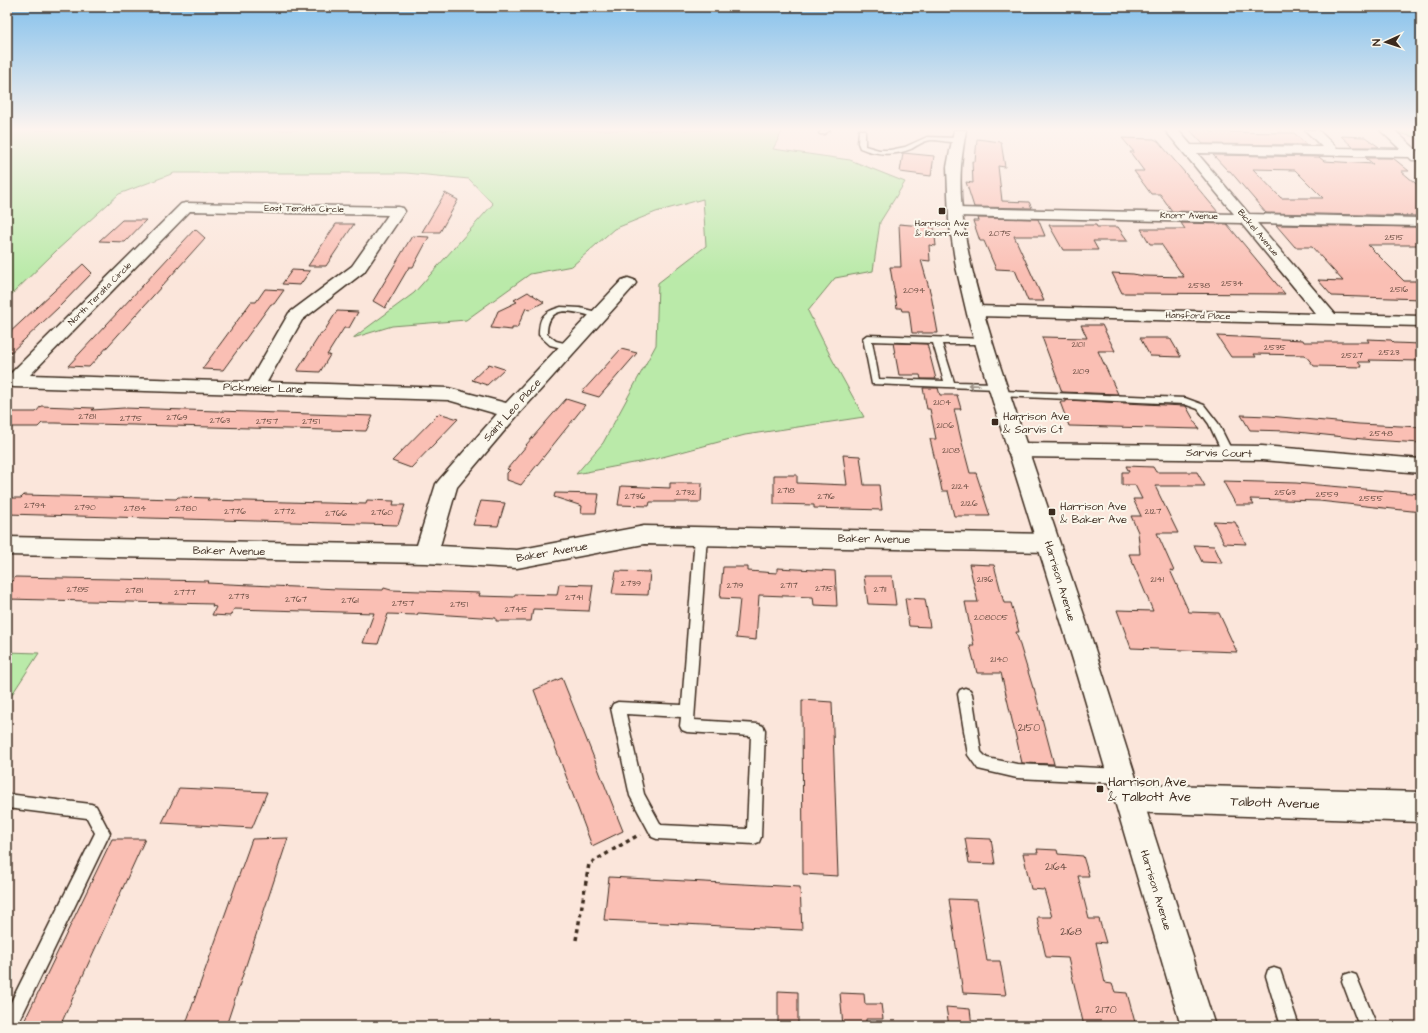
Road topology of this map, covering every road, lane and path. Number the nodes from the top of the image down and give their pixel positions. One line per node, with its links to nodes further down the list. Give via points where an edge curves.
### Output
1 (954, 178): 4 (street, Harrison Avenue)
2 (1211, 178): 5 (street, Bickel Avenue)
3 (186, 207): 15 (street, North Teralta Circle); 17 (street, East Teralta Circle, via 398,211 358,269 295,317)
4 (956, 212): 5 (street, Knorr Avenue); 8 (street, Harrison Avenue, via 966,279)
5 (1244, 217): 6 (street, Knorr Avenue); 10 (street, Bickel Avenue)
6 (1421, 222)
7 (628, 283): 9 (street, Saint Leo Place)
8 (975, 311): 10 (street, Hansford Place); 13 (street, Harrison Avenue)
9 (598, 315): 14 (street, Saint Leo Place); 14 (lane, via 578,309 547,314 541,324 543,335 553,343)
10 (1329, 318): 11 (street, Hansford Place)
11 (1421, 321)
12 (937, 341): 13 (lane); 16 (lane); 16 (lane, via 866,338 875,382)
13 (984, 341): 18 (street, Harrison Avenue)
14 (569, 346): 19 (street, Saint Leo Place)
15 (14, 381): 17 (street, Pickmeier Lane)
16 (950, 385): 18 (lane, one-way to 16)
17 (255, 387): 19 (street, Pickmeier Lane, via 448,394)
18 (999, 390): 20 (street, Harrison Avenue); 21 (lane, via 1185,401 1201,407 1213,423)
19 (510, 410): 26 (street, Saint Leo Place, via 447,484)
20 (1017, 450): 21 (street, Sarvis Court); 24 (street, Harrison Avenue)
21 (1228, 453): 22 (street, Sarvis Court, via 1303,455)
22 (1421, 466)
23 (701, 536): 24 (street, Baker Avenue); 26 (street, Baker Avenue, via 644,535 517,559); 28 (lane)
24 (1048, 543): 29 (street, Harrison Avenue)
25 (7, 546): 26 (street, Baker Avenue)
26 (426, 554)
27 (965, 694): 29 (lane, via 975,755 983,764)
28 (688, 711): 28 (lane, via 618,708 637,796 657,832 754,837 758,730 687,726)
29 (1125, 787): 31 (street, Talbott Avenue); 37 (street, Harrison Avenue)
30 (7, 801): 36 (lane, via 91,811 103,834)
31 (1421, 807)
32 (642, 832): 33 (path, via 589,864)
33 (576, 940)
34 (1274, 976): 38 (lane)
35 (1350, 981): 39 (lane)
36 (8, 1026)
37 (1198, 1026)
38 (1290, 1026)
39 (1368, 1026)

